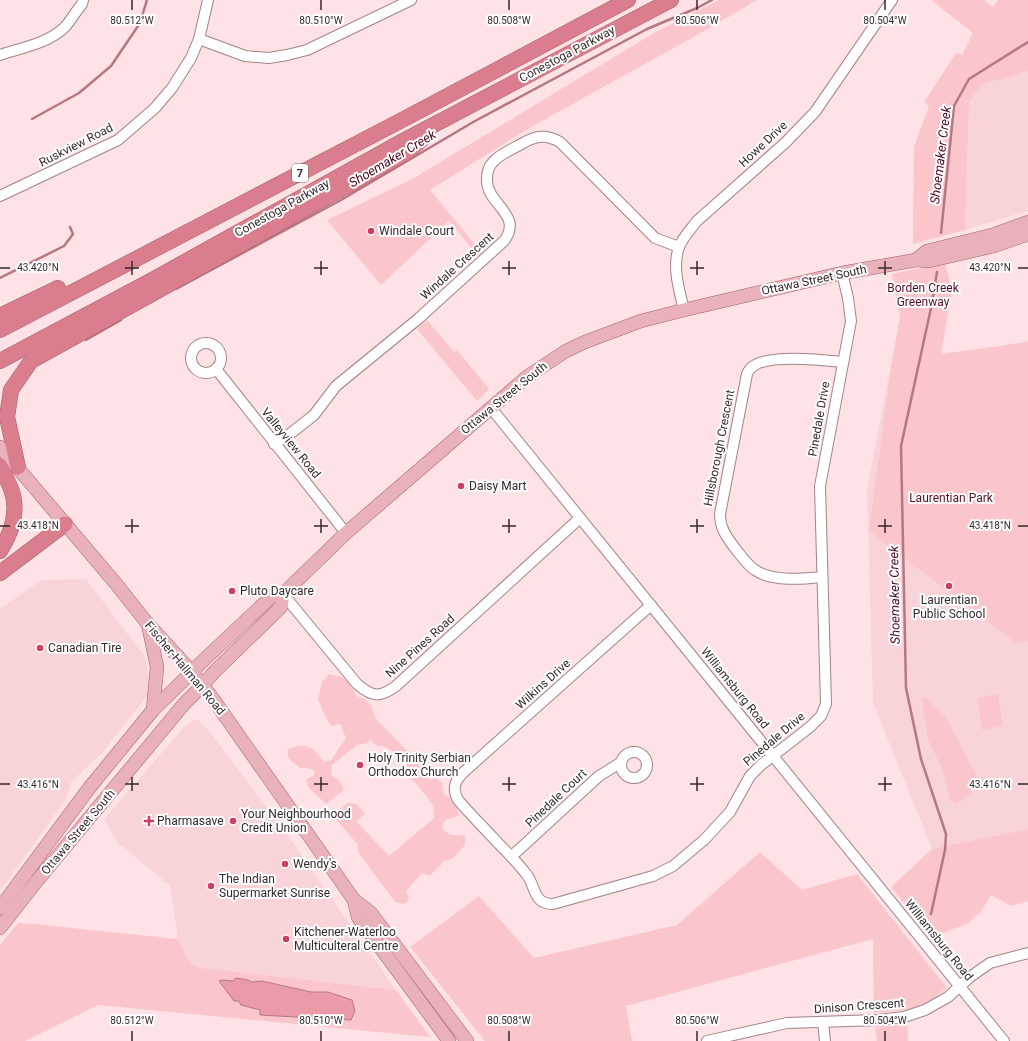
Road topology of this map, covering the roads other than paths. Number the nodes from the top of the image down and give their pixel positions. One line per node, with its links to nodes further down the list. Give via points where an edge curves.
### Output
1 (83, 0): 8 (street, via 65,27 54,35)
2 (208, 0): 7 (street, Ruskview Road)
3 (411, 0): 7 (street, via 307,50 288,55 269,58 245,56)
4 (628, 0): 15 (highway, Conestoga Parkway / 7)
5 (671, 0): 9 (highway, Conestoga Parkway / 7)
6 (892, 0): 13 (street, Howe Drive, via 815,112 785,143 697,221)
7 (199, 39): 10 (street, Ruskview Road, via 191,58 172,88 155,108 118,140)
8 (0, 55)
9 (447, 118): 20 (highway, Conestoga Parkway / 7); 29 (highway, via 406,153 31,361 11,390 7,417)
10 (0, 196)
11 (1028, 222): 14 (main road, via 992,235 927,251)
12 (1028, 234): 14 (main road, via 994,246 929,261)
13 (679, 247): 17 (street, Howe Drive, via 676,262); 26 (street, Windale Crescent, via 655,238 560,142 546,137 534,138 494,161 487,173 487,183 492,196 509,218 508,236 504,241 418,319 336,386 314,415)
14 (916, 260): 16 (main road, Ottawa Street South)
15 (131, 261): 18 (highway, via 106,266); 19 (highway, Conestoga Parkway / 7)
16 (842, 273): 17 (main road, Ottawa Street South); 22 (street, Pinedale Drive, via 851,321)
17 (684, 310): 25 (main road, Ottawa Street South, via 614,330 566,351 528,376)
18 (0, 316)
19 (0, 330)
20 (14, 354): 21 (highway, Conestoga Parkway / 7); 23 (highway)
21 (0, 361)
22 (842, 362): 35 (street, Pinedale Drive, via 820,486); 35 (street, Hillsborough Crescent, via 783,358 750,368 720,514 724,534 754,570 771,577)
23 (0, 366)
24 (216, 369): 26 (street, Valleyview Road)
25 (491, 408): 30 (street, Williamsburg Road); 32 (main road, Ottawa Street South)
26 (274, 444): 32 (street, Valleyview Road)
27 (0, 447): 29 (main road, Fischer-Hallman Road)
28 (0, 466): 33 (highway, via 11,489 14,507 11,530)
29 (18, 467): 31 (main road, Fischer-Hallman Road)
30 (580, 518): 36 (street, Nine Pines Road, via 396,686 380,694 373,694 357,684); 37 (street, Williamsburg Road)
31 (68, 528): 34 (highway); 38 (main road, Fischer-Hallman Road)
32 (346, 533): 36 (main road, Ottawa Street South)
33 (0, 551)
34 (0, 573)
35 (822, 577): 42 (street, Pinedale Drive, via 826,704 821,716 810,727)
36 (283, 594): 39 (main road, Ottawa Street South, via 272,596); 40 (main road, Ottawa Street South, via 281,607)
37 (651, 605): 42 (street, Williamsburg Road); 44 (street, Wilkins Drive, via 466,770)
38 (147, 623): 39 (main road, Fischer-Hallman Road); 41 (main road, via 157,667)
39 (192, 672): 40 (main road, Fischer-Hallman Road); 41 (main road, Ottawa Street South)
40 (202, 686): 46 (main road, Fischer-Hallman Road); 48 (main road, Ottawa Street South, via 104,799)
41 (153, 710): 47 (main road, Ottawa Street South, via 90,787)
42 (774, 756): 45 (street, Pinedale Drive, via 750,776 730,812 714,831 673,866 653,876 546,904 536,896 530,879); 50 (street, Williamsburg Road)
43 (620, 763): 45 (street, Pinedale Court, via 600,776)
44 (455, 784): 45 (street, Pinedale Drive, via 455,796 458,800)
45 (512, 856)
46 (354, 900): 52 (main road, Fischer-Hallman Road, via 358,917); 53 (main road, Fischer-Hallman Road, via 370,912)
47 (0, 908)
48 (0, 928)
49 (1028, 953): 50 (street, Dinison Crescent, via 990,963)
50 (959, 986): 51 (street, Dinison Crescent, via 948,997 904,1017); 56 (street, Williamsburg Road)
51 (823, 1022): 54 (street, Dinison Crescent, via 787,1023); 55 (street)
52 (449, 1041)
53 (467, 1041)
54 (707, 1041)
55 (825, 1041)
56 (1004, 1041)

